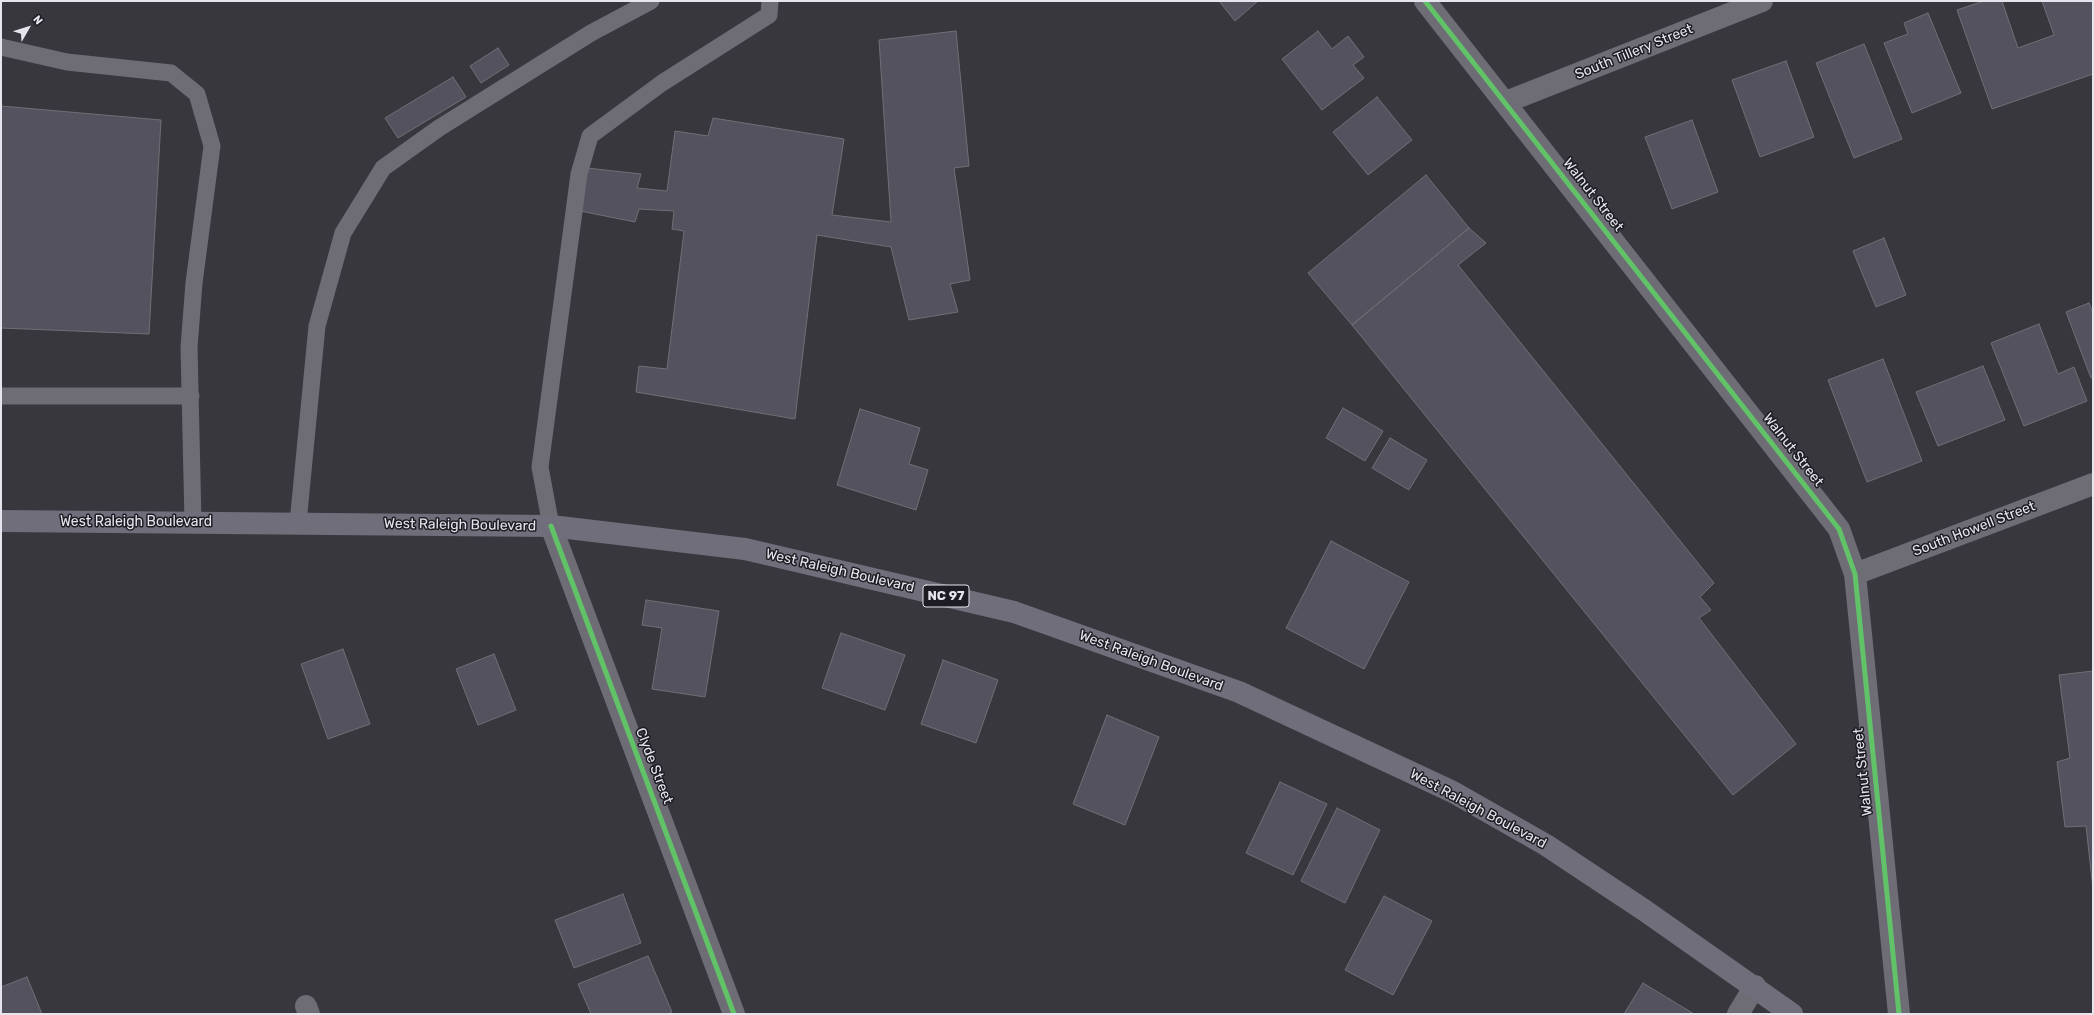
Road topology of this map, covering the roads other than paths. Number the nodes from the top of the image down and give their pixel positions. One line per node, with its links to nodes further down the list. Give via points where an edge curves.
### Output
1 (651, 1): 12 (lane, via 591,33 439,128 383,168 343,233 317,326)
2 (770, 1): 13 (lane, via 769,15 662,83 590,136 577,188 540,467)
3 (1425, 1): 6 (street, Walnut Street)
4 (1762, 1): 6 (street, South Tillery Street)
5 (1, 47): 8 (lane, via 67,62 171,73 197,94 212,146 194,283 190,347)
6 (1506, 102): 14 (street, Walnut Street, via 1839,529)
7 (1, 396): 8 (lane)
8 (191, 396): 11 (lane)
9 (2093, 484): 14 (street, South Howell Street)
10 (1, 520): 11 (main road, West Raleigh Boulevard / NC 97)
11 (193, 522): 12 (main road, West Raleigh Boulevard / NC 97)
12 (298, 523): 13 (main road, West Raleigh Boulevard / NC 97)
13 (551, 526): 15 (main road, West Raleigh Boulevard / NC 97, via 744,548 1014,612 1239,692 1453,792 1539,841); 16 (street, Clyde Street)
14 (1855, 574): 19 (street, Walnut Street)
15 (1754, 986): 17 (street); 18 (main road, West Raleigh Boulevard / NC 97)
16 (734, 1014)
17 (1738, 1014)
18 (1792, 1014)
19 (1899, 1014)

